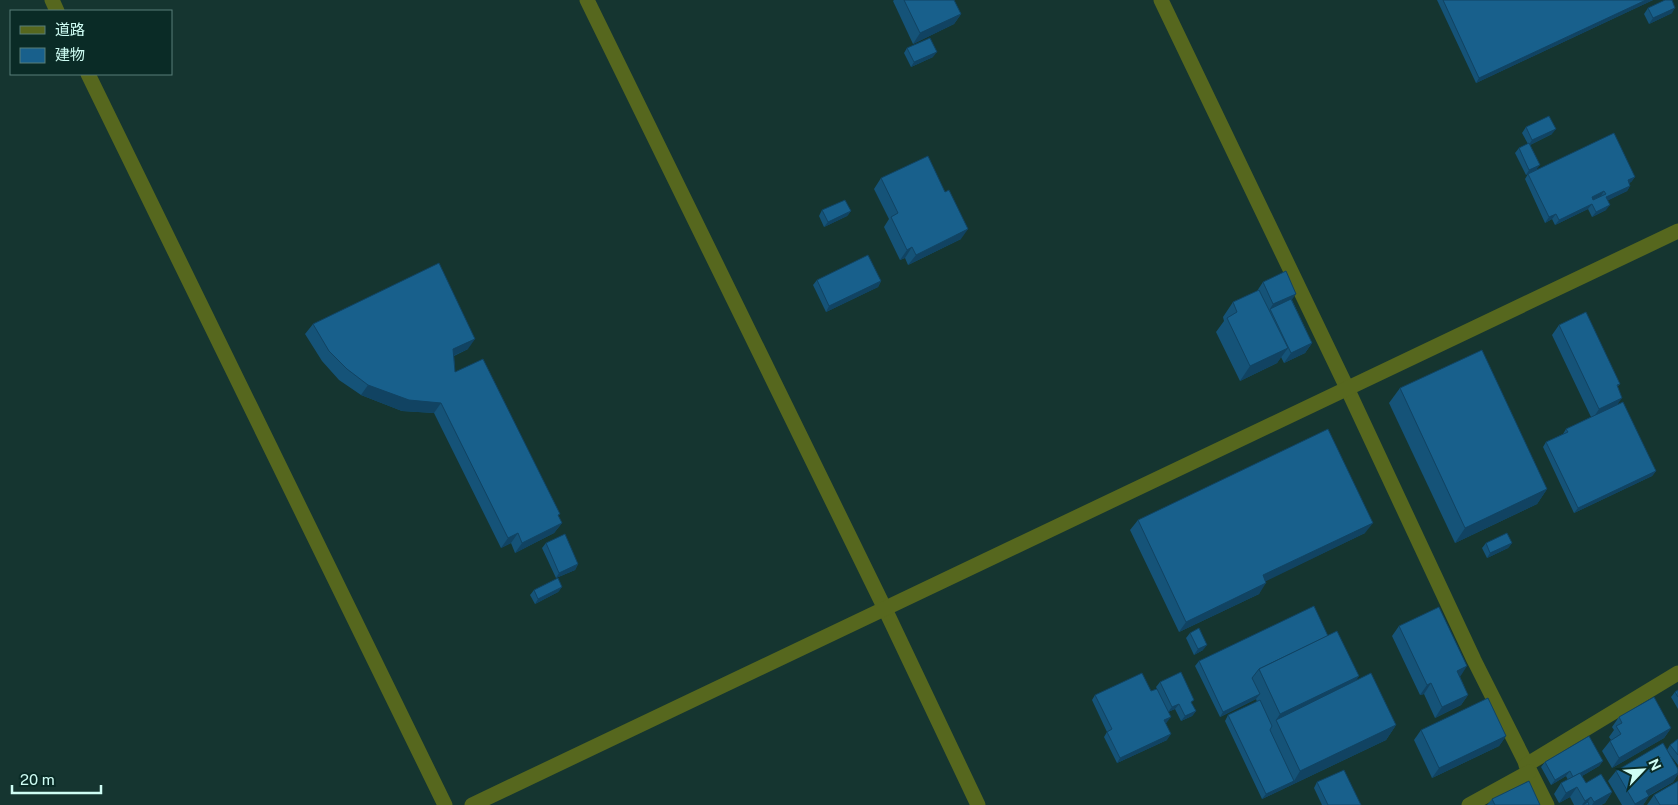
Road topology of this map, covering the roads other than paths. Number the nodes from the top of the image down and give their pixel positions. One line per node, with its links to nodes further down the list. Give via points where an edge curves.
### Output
1 (587, 0): 6 (street)
2 (1161, 0): 5 (street)
3 (88, 75): 9 (street)
4 (1678, 231): 5 (street)
5 (1347, 388): 6 (street); 8 (street)
6 (885, 609): 10 (street); 11 (street)
7 (1678, 673): 8 (street)
8 (1528, 769): 12 (street); 13 (street)
9 (445, 805)
10 (472, 805)
11 (978, 805)
12 (1469, 805)
13 (1547, 805)

